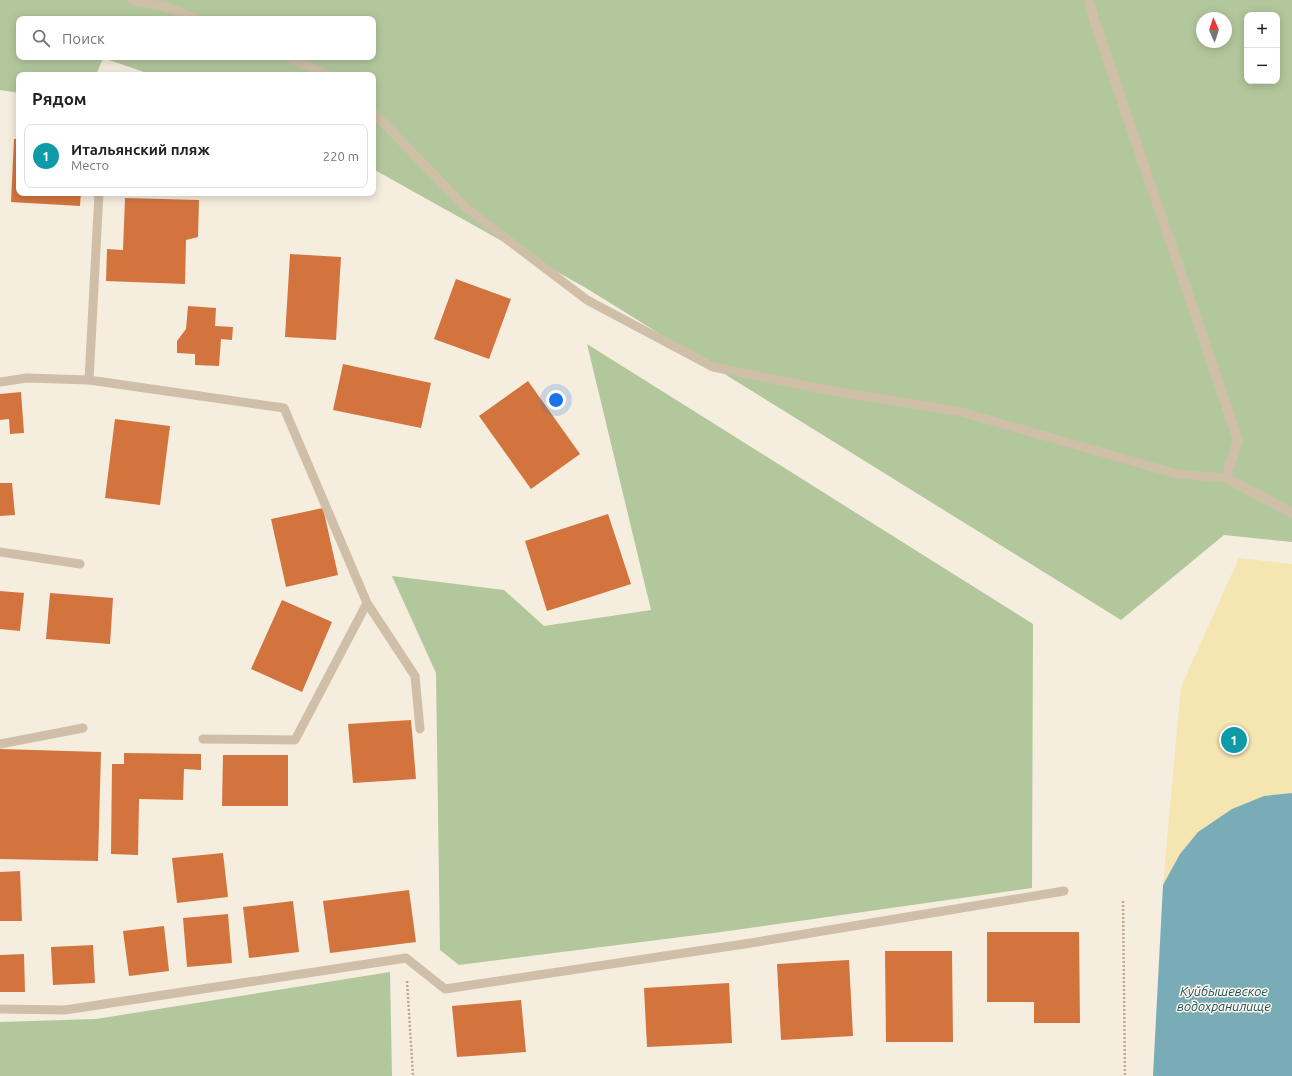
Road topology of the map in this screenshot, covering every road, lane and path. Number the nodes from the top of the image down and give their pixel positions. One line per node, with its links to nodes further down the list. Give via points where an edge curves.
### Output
1 (132, 0): 3 (lane, via 166,7)
2 (1089, 0): 10 (street, via 1238,440)
3 (189, 16)
4 (295, 60): 5 (lane)
5 (321, 72)
6 (376, 115): 10 (lane, via 467,210 587,300 713,367 838,392 958,411 1177,474)
7 (99, 196): 8 (lane)
8 (89, 380): 9 (lane, via 27,378); 14 (lane, via 284,408)
9 (0, 382)
10 (1226, 478): 11 (street)
11 (1292, 513)
12 (0, 552): 13 (lane)
13 (80, 564)
14 (366, 603): 16 (lane, via 415,676); 17 (lane, via 296,740)
15 (83, 728): 18 (lane)
16 (420, 729)
17 (204, 739)
18 (0, 744)
19 (1064, 891): 21 (lane, via 751,943 445,989)
20 (1123, 901): 24 (path)
21 (406, 958): 22 (lane, via 65,1010); 23 (path)
22 (0, 1009)
23 (413, 1076)
24 (1124, 1076)

